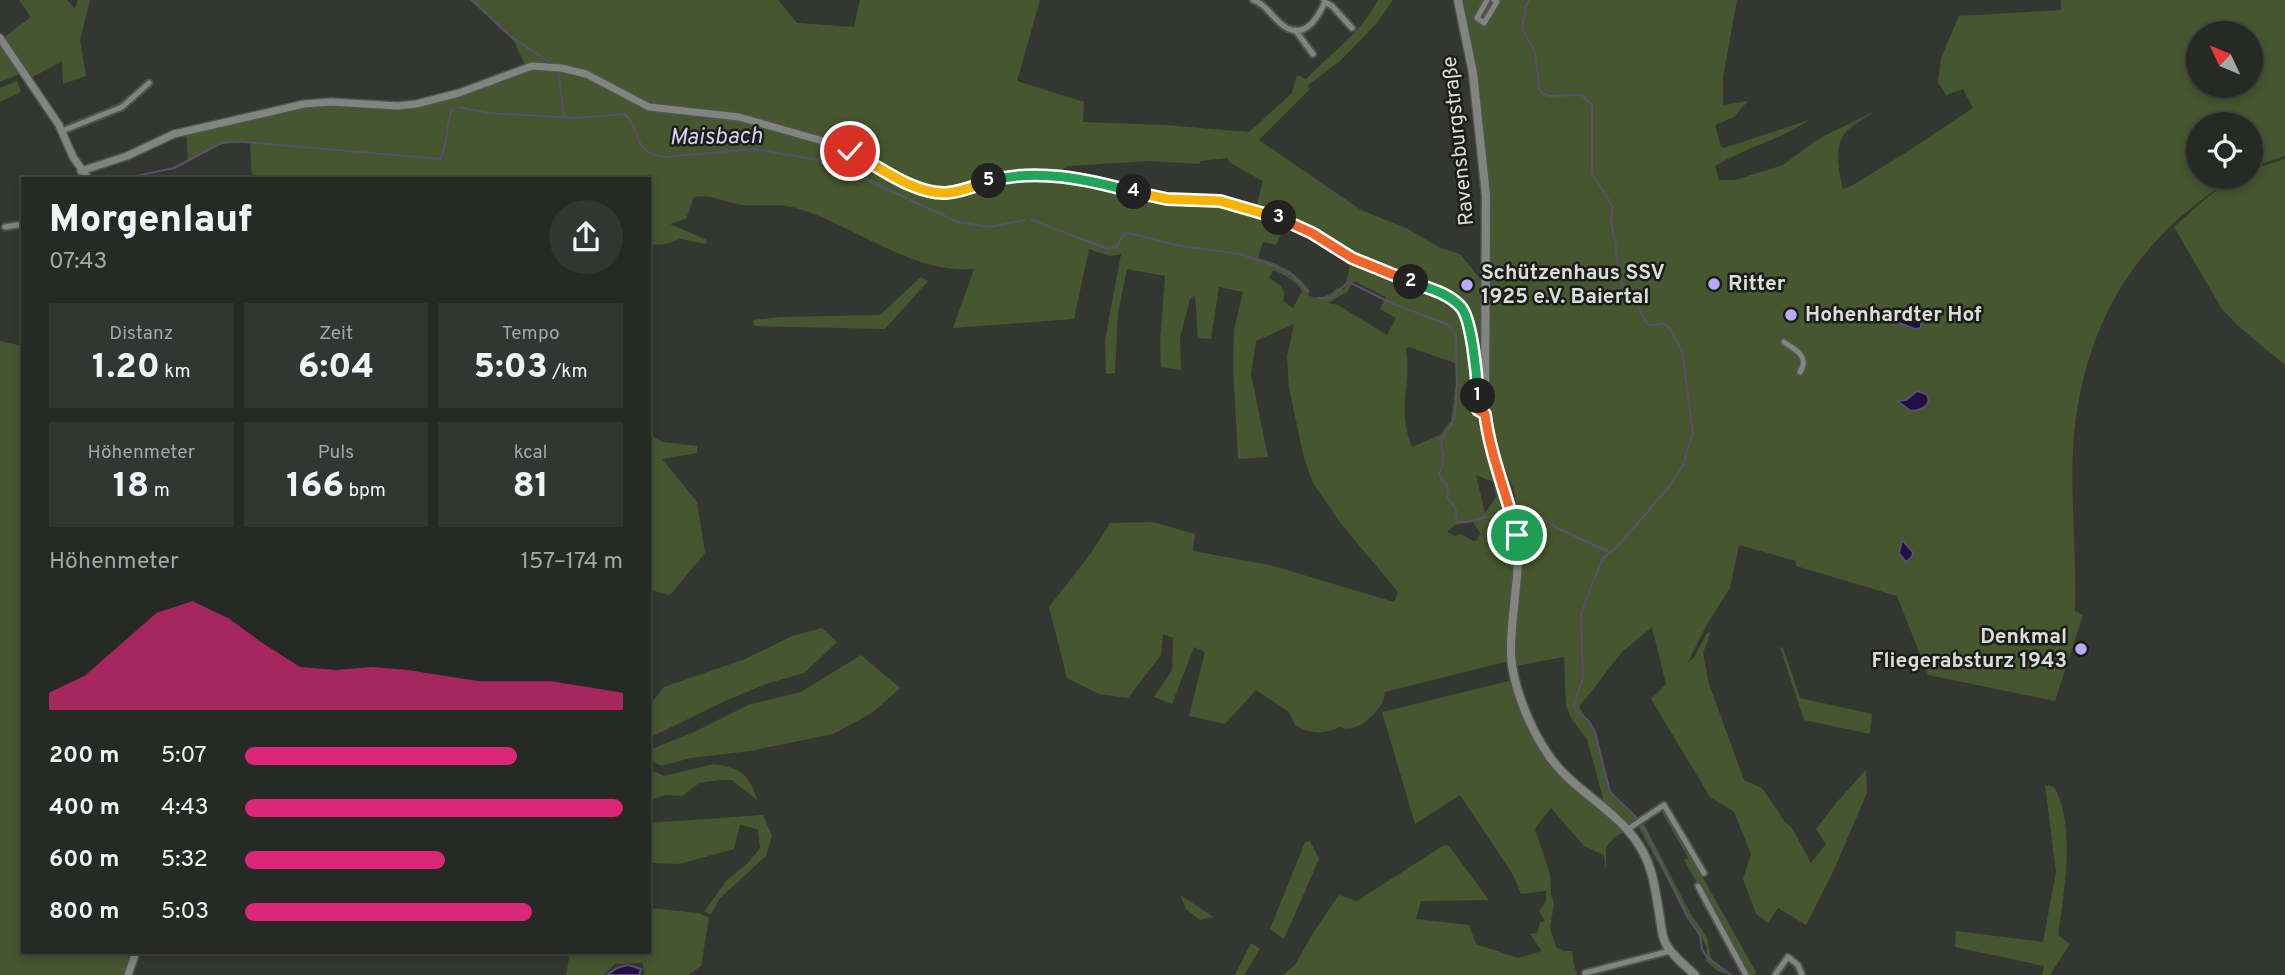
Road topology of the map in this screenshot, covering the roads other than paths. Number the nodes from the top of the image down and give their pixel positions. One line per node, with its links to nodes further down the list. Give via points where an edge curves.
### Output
1 (1253, 0): 7 (street, via 1281,25)
2 (1458, 0): 18 (main road, Ravensburgstraße, via 1474,84 1486,195)
3 (1487, 0): 4 (street, via 1477,18 1484,23 1497,2)
4 (1494, 0)
5 (1324, 1): 6 (street); 7 (street, via 1318,19)
6 (1352, 28)
7 (1295, 30): 9 (street)
8 (0, 38): 11 (street)
9 (1314, 54)
10 (149, 83): 11 (street, via 122,107)
11 (62, 131): 12 (street)
12 (81, 170): 13 (street); 18 (street, via 127,156 174,134 304,104 416,104 532,66 561,68 586,74 647,106 739,117 830,142 935,192 955,192 1001,178 1049,174 1157,197 1220,201 1267,214 1460,306 1468,322 1478,410)
13 (87, 177)
14 (21, 224): 15 (street)
15 (5, 227)
16 (1784, 342): 17 (street, via 1804,360)
17 (1800, 372)
18 (1485, 414): 19 (main road, Ravensburgstraße, via 1517,535 1511,653 1527,718 1556,766)
19 (1628, 830): 20 (street, via 1664,805); 22 (main road, Ravensburgstraße, via 1649,864 1663,939)
20 (1704, 873)
21 (1698, 886): 24 (street)
22 (1670, 951): 25 (street); 28 (main road)
23 (135, 954): 27 (street)
24 (1740, 968): 26 (street); 29 (street)
25 (1585, 974)
26 (1734, 974)
27 (128, 975)
28 (1695, 975)
29 (1746, 975)
30 (1775, 975): 31 (street, via 1788,957)
31 (1802, 975)

